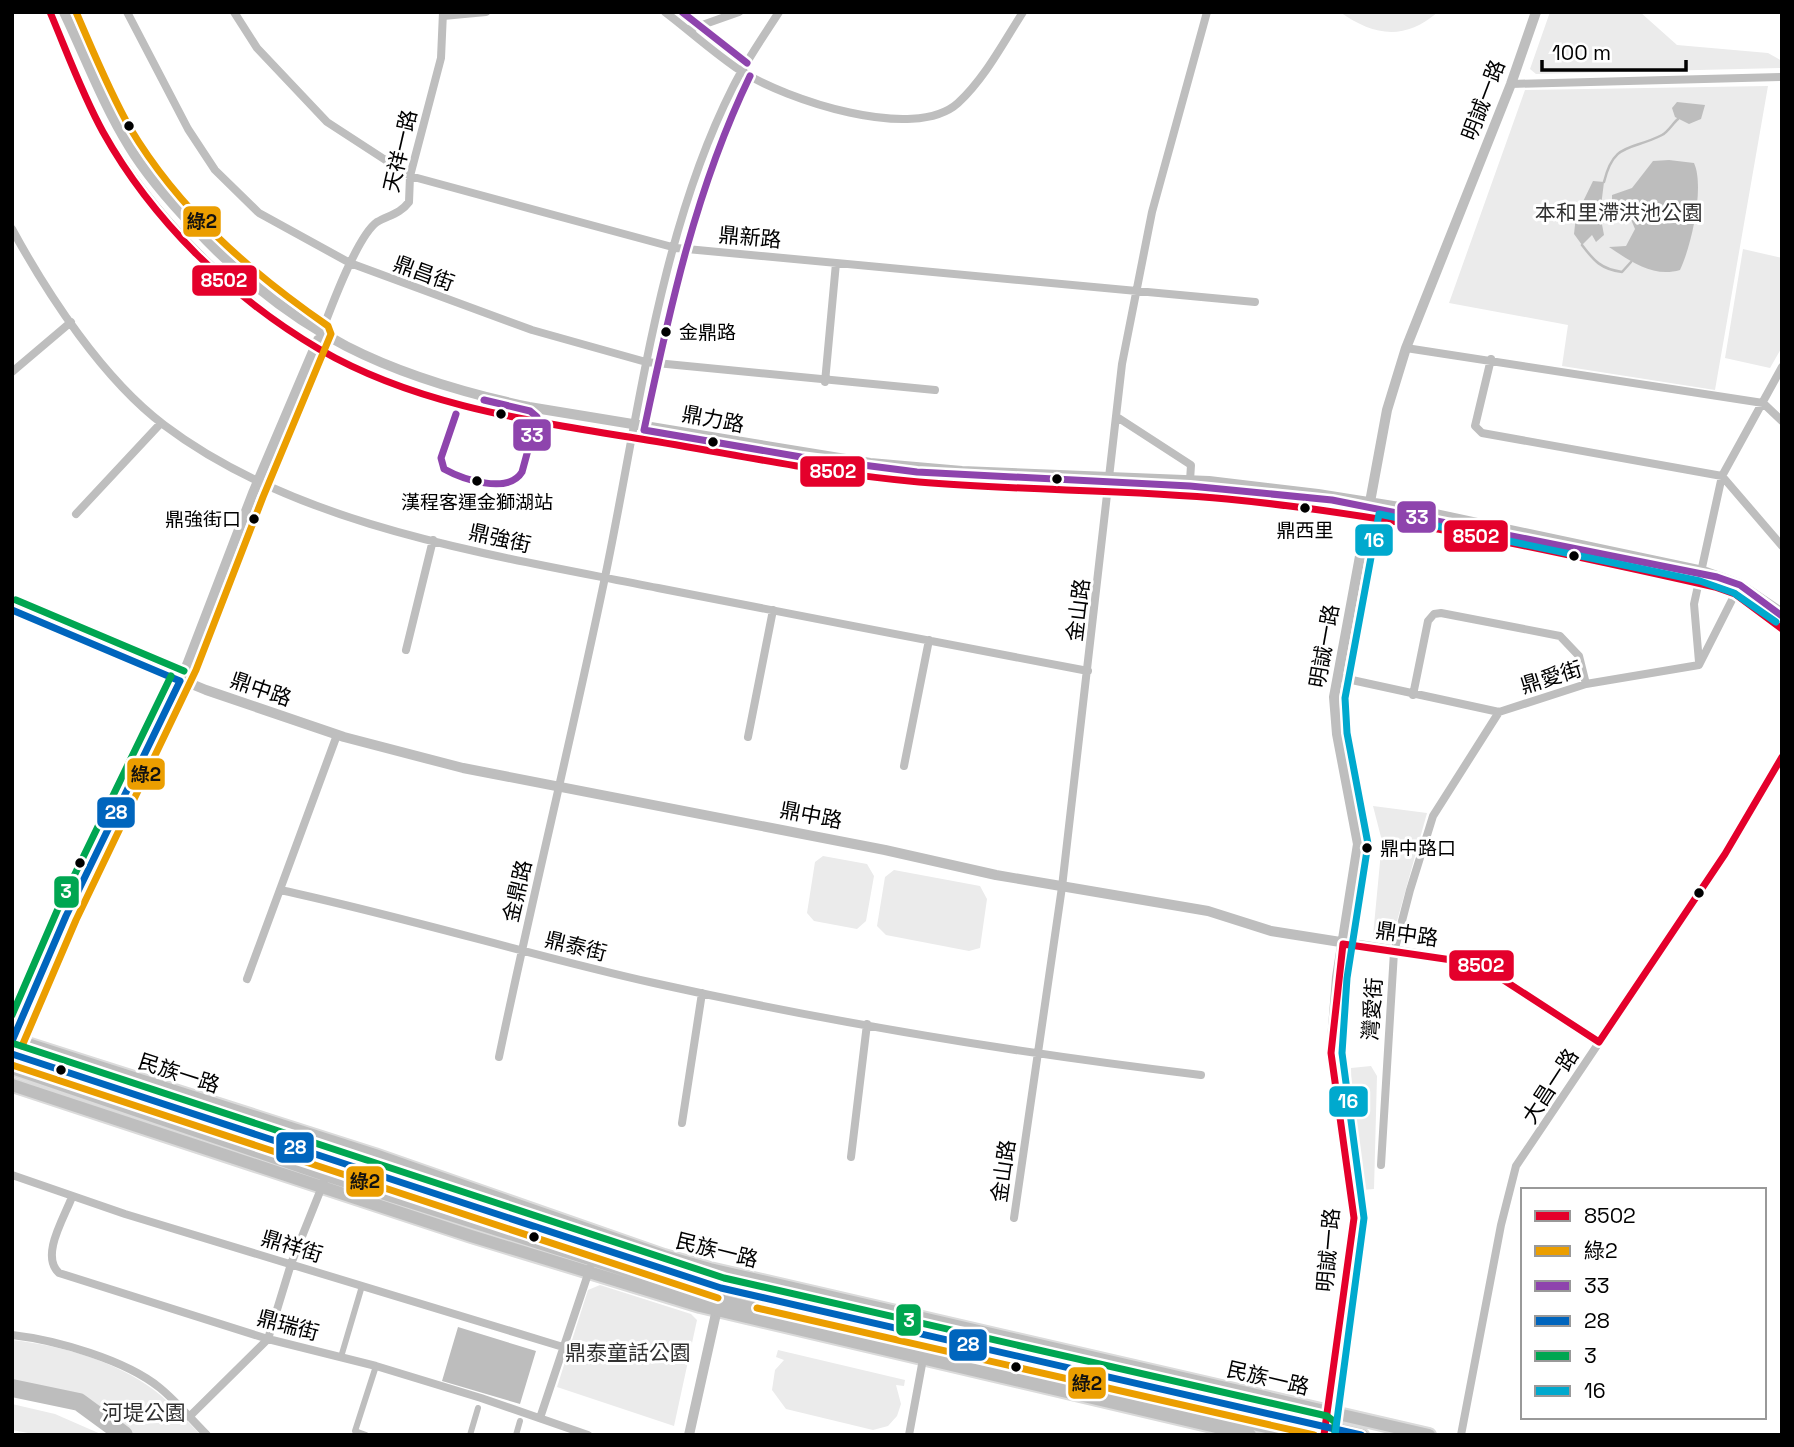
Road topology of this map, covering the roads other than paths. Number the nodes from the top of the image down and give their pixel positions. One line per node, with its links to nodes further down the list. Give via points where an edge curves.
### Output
1 (50, 12): 26 (street, 鼎力路, via 103,129 137,184 211,266)
2 (64, 12): 25 (street, 鼎力路, via 129,146 153,180 226,262)
3 (127, 12): 20 (street, 鼎昌街, via 187,129 215,170 259,213)
4 (234, 12): 17 (street, 鼎新路, via 257,48 327,122)
5 (486, 12): 12 (street)
6 (665, 12): 13 (street)
7 (739, 12): 13 (street)
8 (779, 12): 14 (street, 金鼎路)
9 (1023, 12): 14 (street, via 957,104 933,117 901,119 830,107 773,88)
10 (1206, 12): 22 (street, 金山路)
11 (1536, 12): 16 (street, 明誠一路)
12 (443, 14): 17 (street, 天祥一路, via 440,58)
13 (688, 30): 14 (street)
14 (741, 71): 19 (street, 金鼎路, via 694,181)
15 (1782, 77): 16 (street)
16 (1511, 84): 27 (street, 明誠一路)
17 (410, 176): 19 (street, 鼎新路); 20 (street, 天祥一路, via 407,205 375,223)
18 (12, 229): 24 (street, 鼎強街)
19 (676, 248): 21 (street, 鼎新路); 29 (street, 金鼎路)
20 (350, 263): 25 (street, 天祥一路); 29 (street, 鼎昌街, via 531,330)
21 (836, 263): 22 (street, 鼎新路); 32 (street)
22 (1134, 291): 23 (street, 鼎新路); 35 (street, 金山路)
23 (1255, 302)
24 (71, 322): 31 (street); 37 (street, 鼎強街, via 111,372)
25 (321, 334): 26 (street, 天祥一路); 38 (street, 鼎力路, via 396,370 475,395)
26 (316, 346): 39 (street, 鼎力路, via 382,378 466,407); 42 (street, 天祥一路)
27 (1406, 348): 28 (street); 46 (street, 明誠一路, via 1387,410)
28 (1491, 359): 34 (street); 40 (street, via 1475,414 1475,426 1482,432)
29 (646, 362): 32 (street, 鼎昌街); 38 (street, 金鼎路)
30 (1782, 368): 34 (street)
31 (12, 372)
32 (825, 382): 33 (street, 鼎昌街)
33 (935, 390)
34 (1763, 403): 36 (street); 40 (street)
35 (1117, 416): 41 (street, 金山路); 43 (street, via 1191,465)
36 (1782, 421)
37 (162, 423): 42 (street, 鼎強街, via 226,466); 47 (street)
38 (635, 424): 39 (street, 金鼎路); 41 (street, 鼎力路, via 870,463)
39 (632, 438): 44 (street, 鼎力路, via 880,478); 54 (street, 金鼎路)
40 (1722, 476): 51 (street); 53 (street)
41 (1111, 478): 43 (street, 鼎力路); 44 (street, 金山路)
42 (259, 480): 50 (street, 鼎強街, via 362,522); 66 (street, 天祥一路)
43 (1190, 480): 45 (street); 46 (street, 鼎力路)
44 (1109, 492): 45 (street, 鼎力路); 64 (street, 金山路)
45 (1189, 496): 48 (street, 鼎力路)
46 (1371, 502): 48 (street, 明誠一路); 49 (street, 鼎力路)
47 (76, 514)
48 (1368, 517): 52 (street, 鼎力路); 65 (street, 明誠一路)
49 (1538, 535): 52 (street); 53 (street, 鼎力路)
50 (433, 540): 54 (street, 鼎強街); 62 (street)
51 (1782, 546)
52 (1536, 551): 55 (street, 鼎力路)
53 (1703, 571): 55 (street); 59 (street, 鼎力路, via 1739,584)
54 (606, 578): 58 (street, 鼎強街); 74 (street, 金鼎路)
55 (1699, 584): 56 (street, 鼎力路); 63 (street, via 1694,604)
56 (1735, 594): 60 (street); 63 (street)
57 (12, 610): 66 (street, 鼎中路)
58 (773, 610): 61 (street, 鼎強街); 71 (street)
59 (1782, 613)
60 (1782, 629)
61 (929, 640): 64 (street, 鼎強街); 73 (street)
62 (406, 650)
63 (1699, 665): 67 (street, 鼎愛街)
64 (1088, 671): 75 (street, 金山路)
65 (1338, 677): 68 (street, 鼎愛街); 77 (street, 明誠一路, via 1336,734 1357,844)
66 (180, 681): 70 (street, 鼎中路); 83 (street, 天祥一路, via 66,916)
67 (1586, 684): 68 (street, via 1579,656 1560,636 1441,613 1428,621); 69 (street, 鼎愛街)
68 (1413, 695): 69 (street, 鼎愛街)
69 (1499, 712): 79 (street, 灣愛街, via 1433,816)
70 (337, 735): 74 (street, 鼎中路, via 463,768); 76 (street)
71 (748, 737)
72 (1782, 757): 84 (street, 大昌一路, via 1725,854)
73 (904, 766)
74 (562, 786): 75 (street, 鼎中路); 78 (street, 金鼎路)
75 (1062, 887): 77 (street, 鼎中路, via 1208,911 1271,931); 86 (street, 金山路)
76 (280, 890): 78 (street, 鼎泰街, via 396,915); 80 (street)
77 (1343, 944): 79 (street, 鼎中路); 115 (street, 明誠一路, via 1331,1053 1354,1218)
78 (521, 951): 81 (street, 鼎泰街); 87 (street, 金鼎路)
79 (1394, 952): 84 (street, 鼎中路, via 1479,964); 95 (street, 灣愛街)
80 (247, 979)
81 (702, 993): 82 (street, 鼎泰街); 91 (street)
82 (867, 1024): 86 (street, 鼎泰街); 93 (street)
83 (13, 1040): 92 (main road, 民族一路)
84 (1600, 1042): 131 (street, 大昌一路, via 1516,1166)
85 (12, 1054): 94 (main road, 民族一路)
86 (1038, 1054): 89 (street, 鼎泰街); 99 (street, 金山路)
87 (499, 1057)
88 (12, 1068): 97 (main road, 民族一路)
89 (1201, 1075)
90 (12, 1085): 97 (main road, 民族一路)
91 (682, 1123)
92 (339, 1144): 94 (street); 103 (main road, 民族一路)
93 (851, 1157)
94 (333, 1159): 97 (street); 105 (main road, 民族一路)
95 (1381, 1165)
96 (12, 1175): 98 (street, 鼎祥街)
97 (323, 1181): 100 (main road, 民族一路); 101 (street); 102 (main road, 民族一路)
98 (72, 1197): 101 (street, 鼎祥街); 107 (street, 鼎瑞街, via 50,1255 59,1273)
99 (1014, 1218)
100 (593, 1259): 102 (street); 105 (main road, 民族一路)
101 (291, 1264): 104 (street, 鼎祥街); 107 (street)
102 (589, 1272): 105 (main road, 民族一路); 108 (street)
103 (725, 1273): 105 (street); 112 (main road, 民族一路)
104 (362, 1286): 108 (street, 鼎祥街); 109 (street)
105 (718, 1299): 110 (main road, 民族一路); 113 (main road, 民族一路); 125 (street)
106 (12, 1335): 116 (street, via 45,1340 106,1360 159,1387)
107 (268, 1339): 109 (street, 鼎瑞街); 116 (street)
108 (563, 1346): 117 (street)
109 (341, 1357): 111 (street, 鼎瑞街)
110 (923, 1359): 113 (main road, 民族一路); 126 (street)
111 (376, 1366): 117 (street, 鼎瑞街); 121 (street, via 355,1431)
112 (1187, 1379): 113 (main road); 115 (main road, 民族一路)
113 (1179, 1407): 119 (main road, 民族一路); 127 (main road, 民族一路); 128 (main road, 民族一路)
114 (478, 1408): 122 (street)
115 (1328, 1411): 119 (street, 明誠一路); 130 (main road, 民族一路)
116 (189, 1417): 120 (street)
117 (540, 1418): 124 (street, 鼎瑞街)
118 (520, 1421): 123 (street)
119 (1324, 1431): 129 (main road, 民族一路)
120 (207, 1435)
121 (366, 1435)
122 (470, 1435)
123 (516, 1435)
124 (588, 1435)
125 (689, 1435)
126 (909, 1435)
127 (1250, 1435)
128 (1301, 1435)
129 (1362, 1435)
130 (1429, 1435)
131 (1461, 1435)

